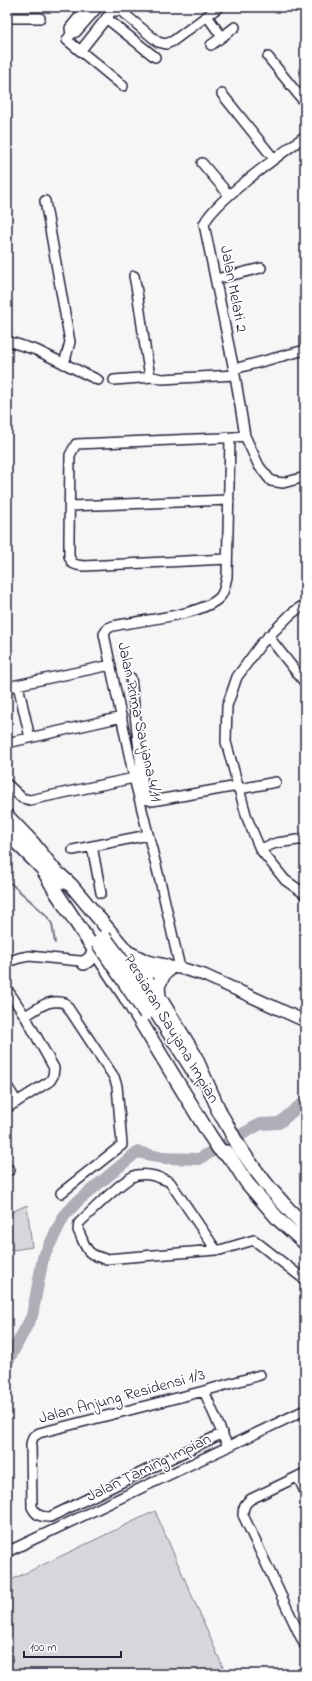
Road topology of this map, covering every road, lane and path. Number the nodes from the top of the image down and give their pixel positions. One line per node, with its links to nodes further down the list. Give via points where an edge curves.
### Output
1 (87, 7): 9 (street, via 70,28)
2 (98, 7): 9 (street)
3 (219, 7): 4 (street)
4 (207, 16): 7 (street, via 166,44 158,42 121,11 112,11); 10 (street)
5 (7, 18): 6 (street)
6 (40, 18)
7 (106, 18): 12 (street); 13 (street)
8 (235, 27): 10 (street)
9 (72, 34): 12 (street, via 67,40)
10 (222, 37): 11 (street)
11 (211, 45)
12 (81, 50): 15 (street)
13 (155, 57)
14 (268, 57): 17 (street)
15 (123, 86)
16 (222, 94): 19 (street)
17 (305, 103)
18 (305, 136): 19 (street)
19 (274, 159): 21 (street)
20 (202, 163): 21 (street)
21 (229, 195): 25 (street, Jalan Melati 2, via 208,216 204,224)
22 (45, 201): 28 (street, via 70,342)
23 (261, 268): 25 (street)
24 (134, 276): 30 (street, via 148,366)
25 (216, 279): 29 (street, Jalan Melati 2)
26 (7, 341): 28 (street, via 36,350)
27 (305, 350): 29 (street)
28 (64, 364): 31 (street)
29 (234, 372): 30 (street, via 162,379); 33 (street, Jalan Melati 2)
30 (153, 377): 32 (street)
31 (98, 380)
32 (114, 380)
33 (245, 436): 34 (street); 35 (street, Jalan Melati 2, via 259,466 271,481 283,484)
34 (225, 438): 36 (street, Jalan Prima Saujana 4/11); 37 (street, via 76,444 70,455)
35 (305, 477)
36 (229, 500): 37 (street); 38 (street, Jalan Prima Saujana 4/11)
37 (70, 506): 38 (street, via 69,556 72,563 77,565)
38 (227, 559): 41 (street, Jalan Prima Saujana 4/11, via 227,577 223,592 208,606 108,628 104,634)
39 (305, 604): 40 (street, via 290,614)
40 (268, 636): 43 (street); 52 (street, via 237,677 227,706 226,742)
41 (111, 664): 44 (street); 46 (street, Jalan Prima Saujana 4/11)
42 (131, 678): 52 (street, via 144,794 148,800)
43 (305, 683)
44 (18, 685): 45 (street); 47 (street)
45 (7, 687)
46 (122, 718): 47 (street); 49 (street, Jalan Prima Saujana 4/11)
47 (30, 738): 48 (street)
48 (7, 743)
49 (134, 778): 51 (street, via 30,800 22,798); 55 (street, Jalan Prima Saujana 4/11)
50 (276, 782): 52 (street)
51 (7, 784)
52 (238, 788): 58 (street)
53 (7, 816): 60 (highway, Persiaran Saujana Impian)
54 (7, 833): 63 (highway, Persiaran Saujana Impian, via 60,887)
55 (148, 835): 57 (street); 69 (street, Jalan Prima Saujana 4/11)
56 (305, 839): 58 (street, via 276,843)
57 (92, 846): 59 (street); 61 (street)
58 (260, 849): 62 (street, via 285,880)
59 (73, 850)
60 (60, 875): 63 (highway, Persiaran Saujana Impian); 64 (highway)
61 (101, 894)
62 (305, 894)
63 (98, 943): 66 (highway, via 91,958); 67 (highway); 74 (highway, Persiaran Saujana Impian, bridge)
64 (127, 952): 68 (highway); 70 (highway)
65 (7, 962): 66 (street, via 29,956)
66 (84, 963): 67 (street)
67 (104, 965): 68 (main road); 81 (highway)
68 (138, 968): 70 (main road); 73 (highway)
69 (180, 968): 70 (main road); 71 (main road)
70 (165, 969): 71 (main road); 73 (highway, via 158,986)
71 (193, 972): 76 (main road)
72 (7, 990): 75 (street)
73 (159, 997): 80 (highway, via 194,1054)
74 (150, 1012): 80 (highway, Persiaran Saujana Impian); 81 (highway, Persiaran Saujana Impian)
75 (25, 1016): 78 (street, via 54,1068 54,1076); 82 (street, via 50,1001 64,1003 114,1077 117,1086 122,1145)
76 (305, 1020)
77 (7, 1086): 78 (street)
78 (17, 1102): 79 (street)
79 (7, 1108)
80 (225, 1122): 83 (highway, Persiaran Saujana Impian, via 241,1150 282,1204)
81 (214, 1137): 84 (highway, via 247,1183 279,1220)
82 (61, 1193)
83 (305, 1226)
84 (305, 1243)
85 (216, 1250): 85 (street, via 170,1182 148,1174 130,1177 79,1224 78,1230 88,1251 92,1255 106,1258); 86 (street, via 257,1241)
86 (305, 1280)
87 (260, 1375): 88 (street, Jalan Anjung Residensi 1/3)
88 (204, 1391): 90 (street); 90 (street, Jalan Anjung Residensi 1/3, via 39,1433 33,1437 32,1507 36,1514 50,1517)
89 (305, 1410): 91 (street, Jalan Taming Impian)
90 (221, 1434): 91 (street)
91 (228, 1447): 94 (street, Jalan Taming Impian)
92 (302, 1475): 93 (street); 95 (street, via 246,1502 243,1515)
93 (305, 1492)
94 (7, 1552)
95 (305, 1646)

